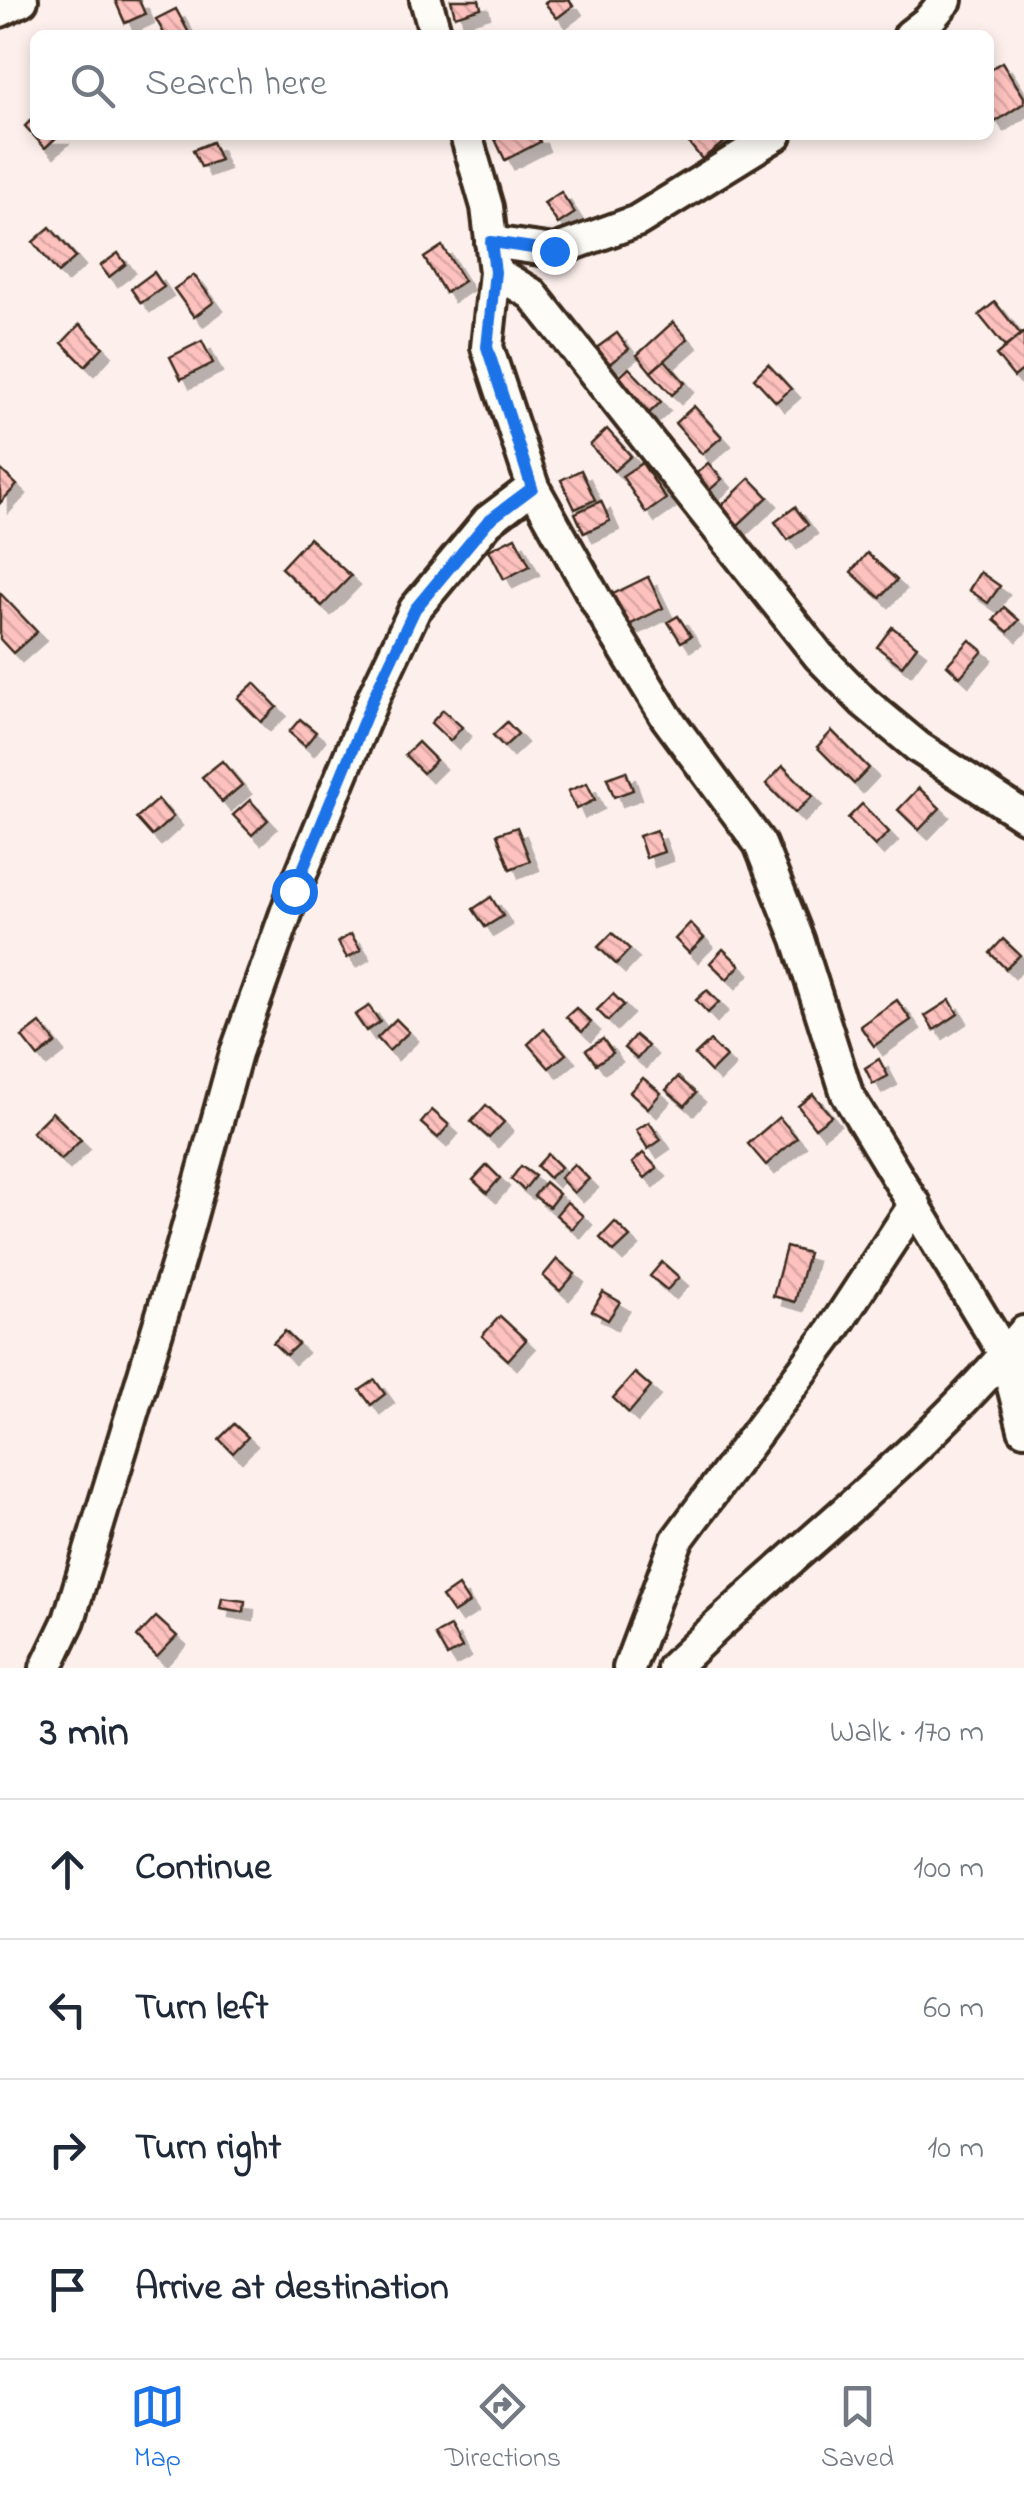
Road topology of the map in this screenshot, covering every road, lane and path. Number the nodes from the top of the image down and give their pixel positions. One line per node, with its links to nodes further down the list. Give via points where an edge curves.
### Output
1 (22, 0): 4 (street)
2 (426, 0): 5 (street)
3 (946, 0): 6 (street)
4 (0, 11)
5 (435, 30)
6 (916, 30)
7 (467, 140): 9 (street)
8 (768, 140): 9 (street, via 637,221 554,251)
9 (491, 242): 10 (street)
10 (495, 272): 11 (street, via 487,347); 12 (street, via 532,294 853,691 918,747)
11 (532, 488): 13 (street, via 667,718 760,844 848,1094); 16 (street, via 488,521 415,609 375,694 236,1052 70,1620)
12 (1024, 816)
13 (915, 1204): 14 (street); 17 (street, via 830,1334 677,1540)
14 (1014, 1344): 15 (street); 18 (street, via 916,1448)
15 (1024, 1429)
16 (46, 1668)
17 (629, 1668)
18 (673, 1668)

